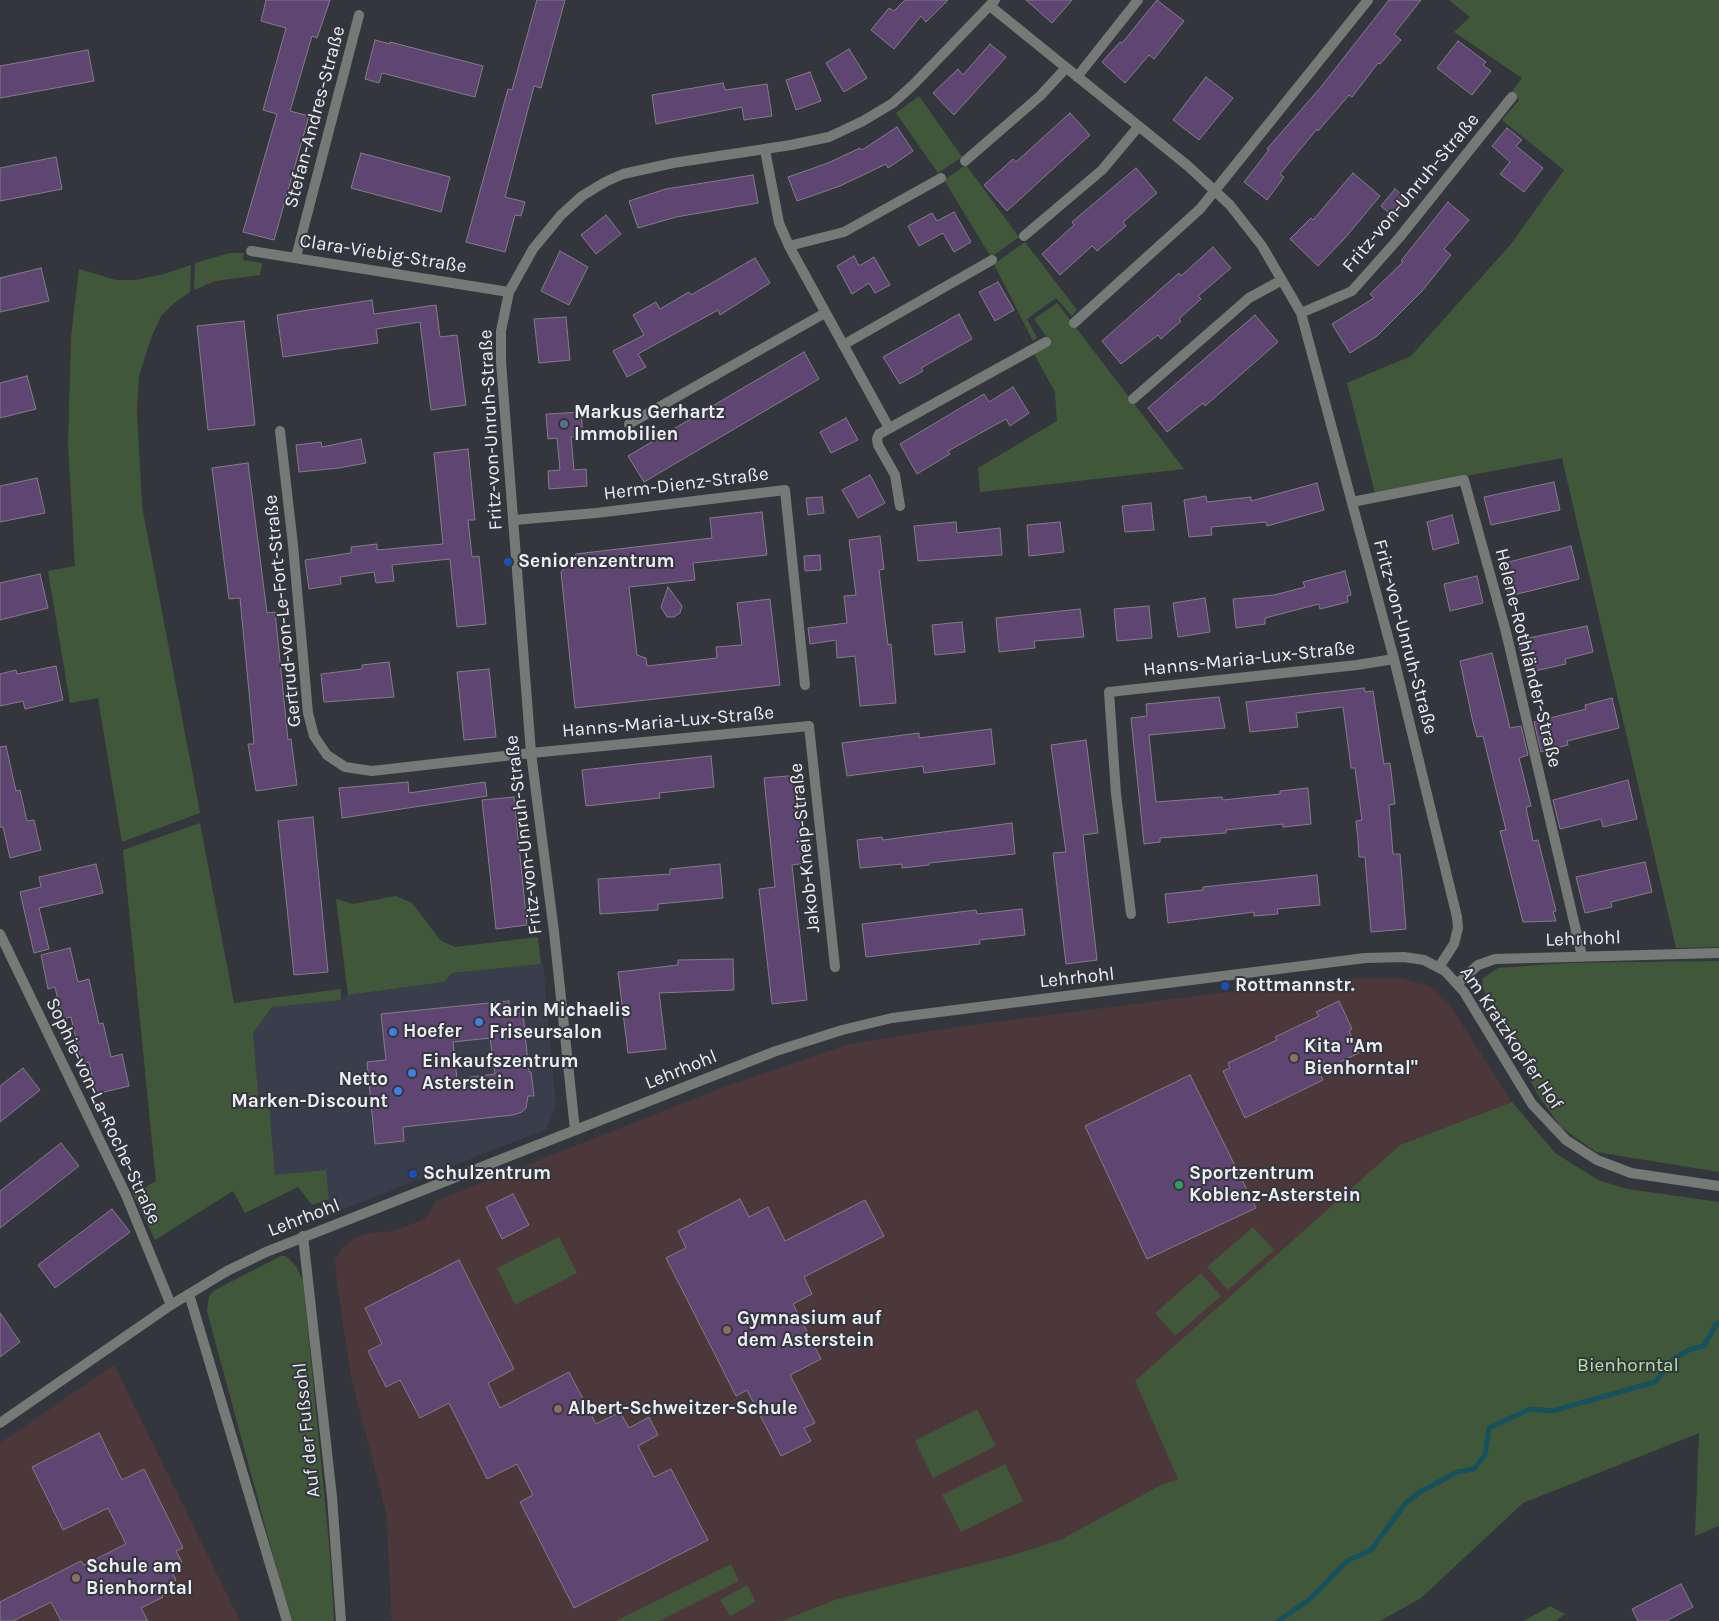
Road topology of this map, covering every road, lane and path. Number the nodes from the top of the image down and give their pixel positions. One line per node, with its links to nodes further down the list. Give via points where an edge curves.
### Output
1 (1138, 0): 6 (street)
2 (1368, 0): 12 (street)
3 (993, 3): 5 (street, Fritz-von-Unruh-Straße); 9 (street, Fritz-von-Unruh-Straße, via 893,103 830,137)
4 (359, 16): 16 (street, Stefan-Andres-Straße)
5 (1066, 68): 6 (street, Fritz-von-Unruh-Straße); 10 (street, via 1040,96)
6 (1077, 77): 8 (street, Fritz-von-Unruh-Straße)
7 (1512, 97): 21 (street, Fritz-von-Unruh-Straße, via 1399,238 1352,291)
8 (1139, 126): 12 (street, Fritz-von-Unruh-Straße); 13 (street, via 1102,170)
9 (765, 150): 14 (street, via 776,210); 19 (street, Fritz-von-Unruh-Straße, via 673,163 623,174 605,182 582,196 561,215 533,249)
10 (965, 161)
11 (941, 178): 14 (street, via 844,232)
12 (1215, 190): 18 (street, Fritz-von-Unruh-Straße, via 1253,232); 22 (street, via 1181,229)
13 (1024, 236)
14 (789, 246): 20 (street)
15 (251, 252): 16 (street, Clara-Viebig-Straße)
16 (296, 257): 19 (street, Clara-Viebig-Straße)
17 (992, 260): 24 (street)
18 (1282, 280): 21 (street, Fritz-von-Unruh-Straße); 25 (street, via 1249,298)
19 (509, 292): 31 (street, Fritz-von-Unruh-Straße, via 501,331 501,362)
20 (825, 313): 24 (street); 26 (street)
21 (1301, 313): 29 (street, Fritz-von-Unruh-Straße)
22 (1074, 323)
23 (1046, 342): 27 (street)
24 (843, 345): 27 (street)
25 (1133, 399)
26 (628, 424)
27 (889, 428): 30 (street, via 877,439 895,475)
28 (280, 431): 35 (street, Gertrud-von-Le-Fort-Straße, via 308,713 314,736 327,755 344,767 372,771)
29 (1352, 502): 32 (street, Fritz-von-Unruh-Straße); 39 (street, Helene-Rothländer-Straße, via 1464,480 1506,632)
30 (900, 506)
31 (514, 520): 33 (street, Herm-Dienz-Straße, via 785,490); 35 (street, Fritz-von-Unruh-Straße)
32 (1394, 659): 36 (street, Hanns-Maria-Lux-Straße, via 1109,692 1116,794); 41 (street, Fritz-von-Unruh-Straße, via 1457,917 1454,944)
33 (805, 685)
34 (809, 726): 35 (street, Hanns-Maria-Lux-Straße); 40 (street, Jakob-Kneip-Straße)
35 (531, 752): 43 (street, Fritz-von-Unruh-Straße)
36 (1131, 914)
37 (0, 934): 47 (street, Sophie-von-La-Roche-Straße, via 126,1195)
38 (1719, 953): 39 (street, Lehrhohl)
39 (1582, 956): 42 (street, Lehrhohl, via 1486,961)
40 (835, 967)
41 (1439, 967): 42 (street, Am Kratzkopfer Hof); 43 (street, Lehrhohl, via 1414,958 1365,958 892,1018 776,1051)
42 (1457, 984): 44 (street, Am Kratzkopfer Hof, via 1532,1104 1566,1140 1597,1160 1631,1174)
43 (575, 1130): 45 (street, Lehrhohl)
44 (1719, 1186)
45 (303, 1236): 46 (street, Lehrhohl, via 227,1271); 50 (street, Auf der Fußsohl, via 332,1496)
46 (189, 1294): 47 (street, Lehrhohl); 49 (street)
47 (171, 1305): 48 (street, Lehrhohl)
48 (0, 1423)
49 (287, 1621)
50 (341, 1621)

